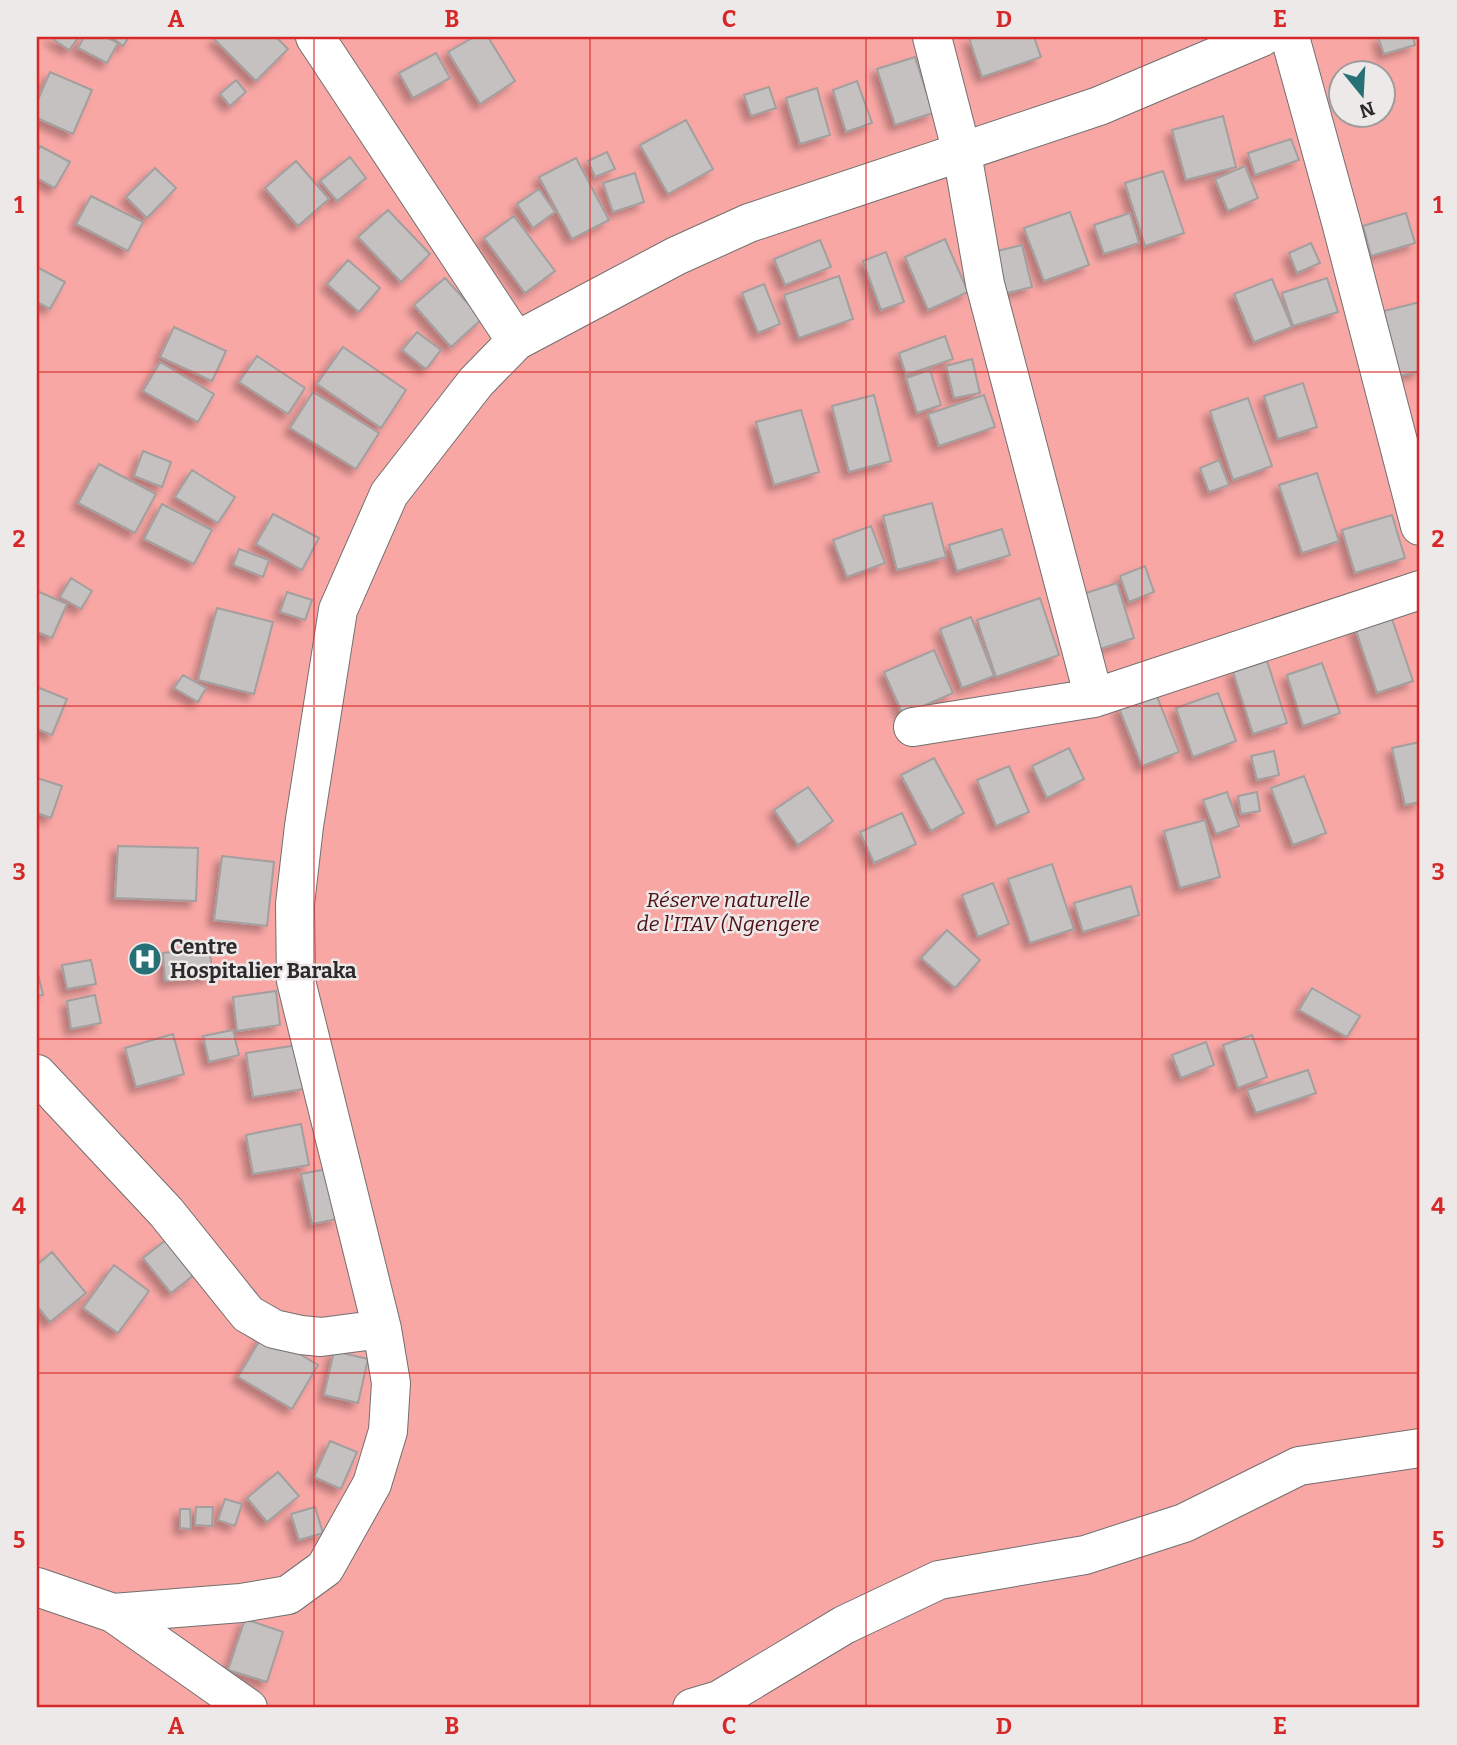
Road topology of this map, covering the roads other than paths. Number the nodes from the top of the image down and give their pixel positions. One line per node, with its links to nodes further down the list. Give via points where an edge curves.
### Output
1 (315, 37): 6 (street)
2 (932, 37): 5 (street)
3 (1262, 37): 5 (street, via 1099,106)
4 (1290, 37): 7 (street)
5 (962, 153): 6 (street, via 749,223 676,256); 9 (street, via 985,284)
6 (516, 341): 12 (street, via 476,382 389,494 348,587 338,610 304,826 295,904 296,981)
7 (1420, 526)
8 (1420, 590): 9 (street)
9 (1094, 698): 10 (street)
10 (912, 727)
11 (37, 1074): 12 (street, via 166,1212 248,1314 274,1329 301,1335)
12 (382, 1329): 15 (street, via 391,1382 388,1431 372,1483 325,1568 288,1595)
13 (1420, 1448): 17 (street, via 1299,1466 1184,1522 1085,1555 939,1580 845,1625 719,1700)
14 (37, 1587): 15 (street)
15 (113, 1613): 16 (street)
16 (248, 1708)
17 (692, 1708)

